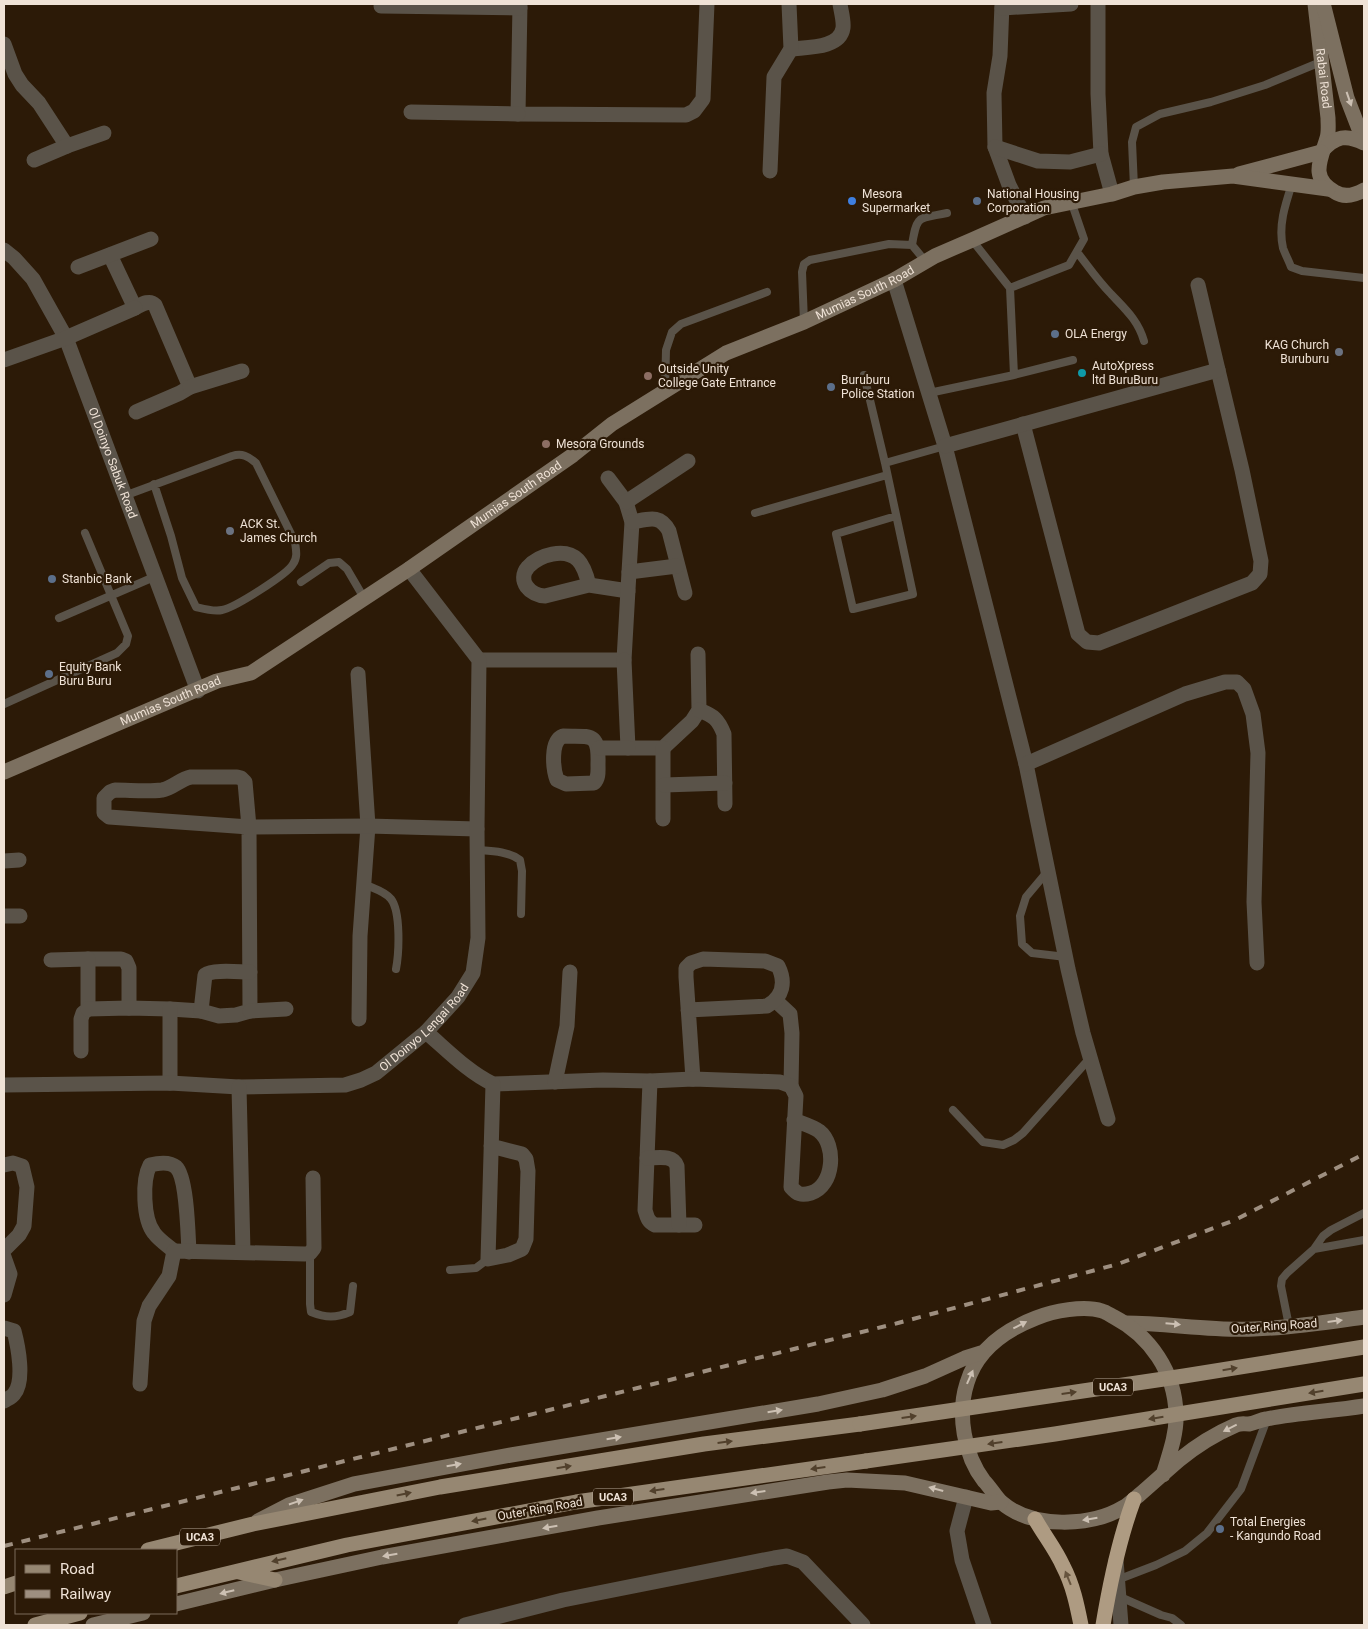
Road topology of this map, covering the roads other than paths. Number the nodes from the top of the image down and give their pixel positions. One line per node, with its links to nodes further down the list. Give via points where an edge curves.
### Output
1 (707, 4): 18 (street, via 703,99 694,111 686,114)
2 (789, 4): 13 (street)
3 (840, 4): 13 (street, via 843,28 839,37 830,44)
4 (1071, 4): 11 (street)
5 (1098, 4): 24 (street)
6 (1315, 4): 15 (main road, Rabai Road)
7 (1323, 4): 14 (main road, Rabai Road)
8 (381, 6): 9 (street)
9 (448, 6): 10 (street)
10 (520, 6): 18 (street)
11 (1002, 6): 22 (street, via 1000,56 994,93)
12 (4, 44): 16 (street)
13 (791, 49): 26 (street, via 774,76)
14 (1336, 55): 15 (lane); 20 (main road, Rabai Road, one-way to 20)
15 (1321, 62): 23 (main road, Rabai Road, via 1328,136); 29 (lane, via 1247,91 1160,114 1136,127 1132,142)
16 (10, 76): 21 (street, via 46,113)
17 (411, 112): 18 (street)
18 (518, 114)
19 (104, 133): 21 (street)
20 (1364, 143): 23 (main road, via 1352,138 1339,138)
21 (67, 146): 25 (street)
22 (996, 147): 24 (street, via 1038,161 1070,162); 35 (street, via 1009,185)
23 (1321, 152): 27 (main road, Mumias South Road); 30 (main road, Rabai Road, via 1318,172)
24 (1101, 154): 32 (street)
25 (34, 160)
26 (770, 171)
27 (1233, 176): 28 (main road, Mumias South Road); 29 (main road, Mumias South Road)
28 (1292, 184): 30 (main road, Mumias South Road); 44 (lane, via 1282,222 1283,248 1291,267)
29 (1134, 187): 32 (main road, Mumias South Road)
30 (1328, 189): 31 (main road, Mumias South Road, via 1348,196)
31 (1362, 192)
32 (1112, 194): 33 (main road, Mumias South Road)
33 (1071, 201): 35 (main road, Mumias South Road); 40 (lane, via 1084,239)
34 (947, 213): 38 (lane, via 920,218 915,224)
35 (1025, 217): 37 (main road, Mumias South Road)
36 (151, 239): 41 (street)
37 (972, 240): 42 (main road, Mumias South Road); 47 (lane)
38 (912, 245): 42 (lane); 50 (lane, via 890,244 810,260 804,264)
39 (4, 250): 51 (street, Ol Doinyo Sabuk Road, via 33,279)
40 (1077, 252): 47 (lane, via 1069,265); 52 (lane, via 1125,307 1141,329)
41 (110, 255): 43 (street); 49 (street)
42 (926, 262): 45 (main road, Mumias South Road)
43 (78, 267)
44 (1364, 278)
45 (894, 280): 50 (main road, Mumias South Road); 61 (street)
46 (1198, 286): 55 (street)
47 (1010, 288): 58 (lane)
48 (767, 292): 60 (lane, via 681,324 672,332 666,350)
49 (135, 308): 51 (street); 59 (street, via 149,302 155,305)
50 (804, 322): 60 (main road, Mumias South Road, via 726,353)
51 (66, 338): 53 (street); 70 (street, Ol Doinyo Sabuk Road)
52 (1144, 341)
53 (4, 360)
54 (1073, 360): 58 (lane)
55 (1218, 370): 63 (street); 63 (street, via 1261,561 1260,574 1252,583 1098,644 1087,642 1078,634)
56 (242, 371): 59 (street)
57 (864, 375): 66 (lane)
58 (1014, 375): 61 (lane)
59 (190, 387): 62 (street)
60 (665, 390): 77 (main road, Mumias South Road, via 612,424 573,455)
61 (929, 393): 64 (street)
62 (136, 412)
63 (1024, 424): 64 (street)
64 (945, 446): 66 (lane); 97 (street)
65 (688, 461): 71 (street)
66 (885, 463): 67 (lane)
67 (887, 475): 72 (lane); 73 (lane)
68 (608, 478): 71 (street)
69 (154, 484): 69 (lane, via 182,578 196,607 222,610 274,581 294,564 297,555 295,542 256,463 248,456 232,456); 70 (lane)
70 (124, 496): 79 (street, Ol Doinyo Sabuk Road)
71 (626, 502): 74 (street)
72 (755, 514)
73 (896, 516): 73 (lane, via 913,594 853,609 836,534)
74 (632, 522): 76 (street, via 652,519 665,523); 78 (street)
75 (84, 533): 84 (lane)
76 (677, 566): 78 (street); 83 (street)
77 (409, 569): 85 (main road, Mumias South Road); 88 (street)
78 (629, 572): 82 (street)
79 (154, 576): 84 (lane); 91 (street, Ol Doinyo Sabuk Road)
80 (301, 582): 85 (lane, via 329,563 339,562 347,569)
81 (589, 585): 82 (street)
82 (628, 591): 89 (street)
83 (685, 593)
84 (110, 595): 86 (lane); 92 (lane, via 128,636 126,644 117,653)
85 (364, 598): 91 (main road, Mumias South Road, via 251,673)
86 (60, 618)
87 (698, 654): 93 (street)
88 (479, 660): 89 (street); 105 (street, Ol Doinyo Lengai Road)
89 (624, 660): 95 (street)
90 (358, 674): 103 (street)
91 (198, 690): 98 (main road, Mumias South Road)
92 (4, 704)
93 (699, 710): 96 (street); 99 (street, via 713,716 724,734)
94 (599, 748): 95 (street)
95 (628, 748): 96 (street)
96 (663, 748): 100 (street)
97 (1026, 764): 107 (street); 115 (street, via 1185,694 1225,682 1237,682 1244,689 1253,714 1258,753 1254,902)
98 (4, 771)
99 (725, 783): 100 (street); 101 (street)
100 (664, 785): 102 (street)
101 (724, 804)
102 (663, 818)
103 (368, 826): 104 (street); 105 (street); 108 (street)
104 (248, 827): 104 (street, via 109,817 104,813 104,798 115,790 162,790 191,777 242,778 247,787); 117 (street)
105 (477, 829): 106 (street, Ol Doinyo Lengai Road)
106 (477, 850): 109 (lane, via 500,852 520,860); 128 (street, Ol Doinyo Lengai Road, via 478,938 473,974)
107 (1048, 870): 112 (street); 112 (lane, via 1026,898 1020,916 1022,944 1032,953)
108 (364, 884): 116 (lane, via 385,894 395,908 399,952); 127 (street)
109 (521, 914)
110 (4, 916): 111 (street)
111 (20, 916)
112 (1066, 957): 130 (street)
113 (88, 959): 114 (street); 120 (street, via 121,958 126,961 129,968); 121 (street)
114 (51, 960)
115 (1257, 963)
116 (396, 969)
117 (250, 972): 124 (street); 126 (street, via 208,972)
118 (570, 972): 133 (street, via 567,1026)
119 (776, 1001): 125 (street, via 767,1006); 125 (street, via 781,991 782,974 778,966 765,961 703,958 686,968); 137 (street, via 790,1014)
120 (129, 1008): 121 (street); 122 (street)
121 (88, 1009): 129 (street, via 81,1019)
122 (170, 1009): 126 (street); 134 (street)
123 (286, 1009): 124 (street)
124 (250, 1010): 126 (street, via 227,1016)
125 (688, 1010): 131 (street)
126 (201, 1011)
127 (359, 1019)
128 (426, 1032): 135 (street, via 468,1068); 138 (street, Ol Doinyo Lengai Road, via 376,1072 353,1083)
129 (81, 1051)
130 (1090, 1058): 139 (lane, via 1023,1133 1003,1145 982,1142); 140 (street)
131 (693, 1079): 132 (street); 137 (street, via 780,1082)
132 (650, 1081): 133 (street); 143 (street)
133 (555, 1082): 135 (street)
134 (170, 1083): 136 (street, Ol Doinyo Lengai Road); 138 (street, Ol Doinyo Lengai Road)
135 (493, 1084): 142 (street)
136 (4, 1085)
137 (791, 1086): 141 (street, via 796,1096)
138 (239, 1087): 153 (street)
139 (953, 1110)
140 (1108, 1119)
141 (794, 1120): 141 (street, via 791,1187 803,1195 816,1191 825,1183 829,1170 828,1143 819,1131)
142 (491, 1146): 156 (street); 156 (street, via 522,1154 528,1171 526,1238 522,1249)
143 (647, 1158): 147 (street, via 676,1162); 147 (street, via 645,1210 649,1222)
144 (4, 1165): 151 (street, via 22,1166 27,1187 24,1226)
145 (313, 1178): 154 (street, via 314,1248)
146 (1364, 1213): 150 (lane, via 1331,1230)
147 (679, 1225): 148 (street)
148 (695, 1225)
149 (1364, 1240): 150 (lane)
150 (1314, 1249): 163 (lane, via 1282,1279)
151 (4, 1250)
152 (182, 1251): 152 (street, via 184,1187 180,1173 173,1165 150,1165 145,1194 148,1221 154,1233); 153 (street); 167 (street, via 149,1306 144,1321)
153 (243, 1252): 154 (street)
154 (310, 1253): 159 (lane, via 311,1312 339,1317 350,1312)
155 (4, 1258): 158 (street)
156 (488, 1259): 157 (lane, via 476,1268)
157 (450, 1270)
158 (7, 1274): 160 (street)
159 (353, 1286)
160 (4, 1295)
161 (1364, 1317): 163 (main road, Outer Ring Road, one-way to 161)
162 (1125, 1323): 163 (main road, Outer Ring Road, one-way to 163, via 1226,1329); 166 (main road, Outer Ring Road, one-way to 162, via 1006,1332 1050,1312 1075,1308 1101,1310); 172 (main road, Outer Ring Road, via 1152,1347 1173,1388 1176,1415 1173,1442)
163 (1289, 1326)
164 (4, 1328): 169 (street, via 14,1331 19,1365 19,1381 14,1394)
165 (1364, 1346): 177 (main road, Outer Ring Road / UCA3, one-way to 165, bridge, via 440,1487 704,1444 1053,1396)
166 (981, 1353): 175 (main road, Outer Ring Road, one-way to 166, via 982,1477 967,1448 962,1415 967,1383); 177 (main road, Outer Ring Road / UCA3, one-way to 166, via 289,1505 354,1484 818,1404 882,1390)
167 (140, 1384)
168 (1364, 1384): 179 (main road, Outer Ring Road / UCA3, one-way to 179, bridge, via 1055,1434 576,1502 361,1542)
169 (4, 1400)
170 (1364, 1406): 171 (main road, Outer Ring Road)
171 (1267, 1419): 172 (main road, Outer Ring Road, one-way to 172, via 1239,1424 1208,1439); 182 (lane, via 1241,1489 1207,1533 1185,1551)
172 (1163, 1475): 174 (main road, Outer Ring Road)
173 (966, 1498): 175 (main road, UCA3); 180 (main road, UCA3, one-way to 180, via 905,1483 828,1482 472,1540); 190 (street, via 958,1531 962,1560)
174 (1134, 1499): 176 (main road, Outer Ring Road, one-way to 176, via 1125,1507 1096,1519 1064,1522); 182 (highway, via 1116,1558)
175 (1001, 1502): 176 (main road, Outer Ring Road)
176 (1035, 1519): 191 (highway, one-way to 176, via 1068,1577)
177 (253, 1524): 178 (main road, Outer Ring Road / UCA3)
178 (152, 1549)
179 (235, 1571): 180 (main road); 181 (main road, Outer Ring Road / UCA3)
180 (275, 1580): 183 (main road, UCA3, one-way to 183)
181 (178, 1585)
182 (1115, 1587): 192 (highway); 193 (street); 194 (lane)
183 (178, 1604)
184 (76, 1614): 186 (main road)
185 (139, 1614): 187 (main road)
186 (35, 1625)
187 (93, 1625)
188 (465, 1625): 189 (street, via 563,1600 787,1556 803,1562)
189 (863, 1625)
190 (984, 1625)
191 (1081, 1625)
192 (1103, 1625)
193 (1121, 1625)
194 (1181, 1625)

